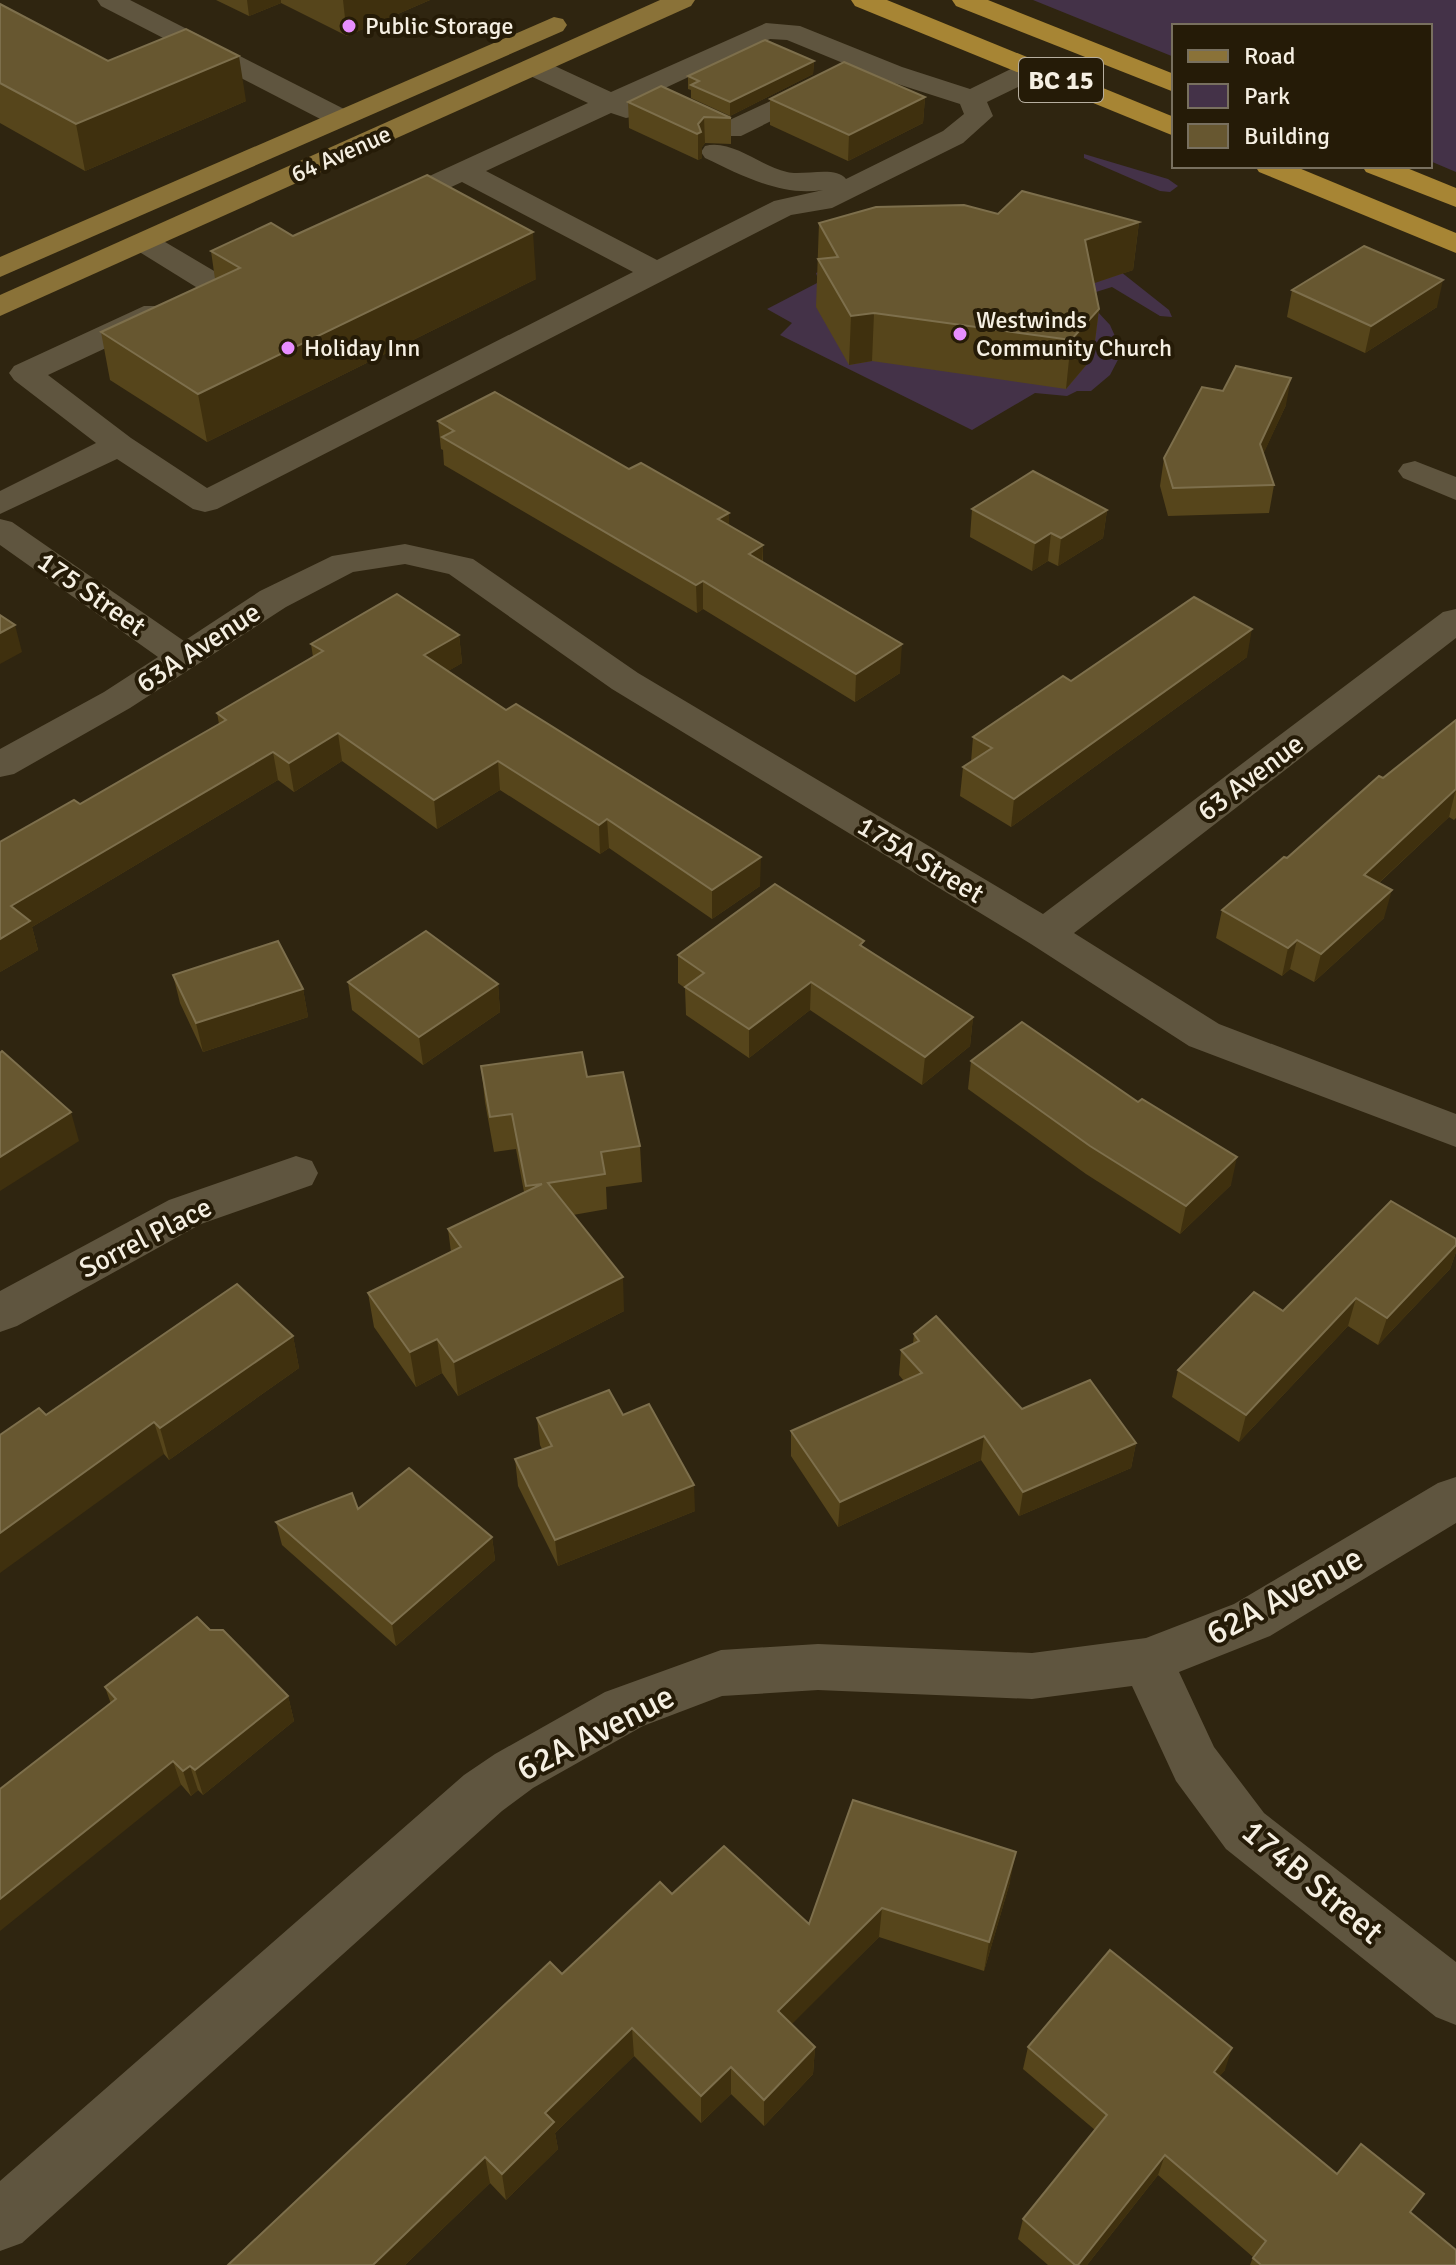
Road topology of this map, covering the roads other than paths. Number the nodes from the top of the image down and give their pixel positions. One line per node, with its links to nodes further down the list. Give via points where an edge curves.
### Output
1 (110, 0): 13 (street)
2 (682, 0): 7 (main road, 64 Avenue)
3 (864, 0): 8 (highway, BC 15)
4 (965, 0): 9 (highway, BC 15)
5 (583, 12): 13 (main road, 64 Avenue)
6 (866, 62): 10 (street, via 791,32 766,31); 11 (street); 16 (street)
7 (534, 67): 12 (street); 24 (main road, 64 Avenue)
8 (1033, 69): 11 (street); 15 (highway, BC 15)
9 (1172, 83)
10 (640, 89): 12 (street); 16 (street)
11 (958, 94): 16 (street, via 927,111 942,122 934,131 841,178 809,186 770,178); 28 (street, via 979,116 953,137 822,202 784,207)
12 (611, 103): 14 (street); 20 (street)
13 (340, 118): 23 (main road, 64 Avenue); 24 (main road, via 347,129 344,134 189,203)
14 (647, 120)
15 (1172, 126)
16 (708, 127): 17 (street)
17 (784, 155)
18 (1274, 168): 25 (highway)
19 (1381, 168): 21 (highway)
20 (463, 171): 22 (street); 28 (street)
21 (1456, 198)
22 (353, 221)
23 (103, 223): 26 (main road, 64 Avenue); 29 (main road, via 77,251)
24 (144, 242): 30 (street); 31 (main road, 64 Avenue)
25 (1456, 244)
26 (0, 268)
27 (243, 272): 30 (street)
28 (657, 272): 32 (street, via 205,502)
29 (0, 285)
30 (193, 295): 32 (street, via 25,373)
31 (0, 307)
32 (119, 445): 35 (street)
33 (1415, 471): 34 (street)
34 (1456, 490)
35 (0, 504)
36 (0, 529): 39 (street, 175 Street)
37 (405, 554): 39 (street, 63A Avenue, via 344,563 308,579); 41 (street, 175A Street, via 461,566 625,681)
38 (1456, 620): 41 (street, 63 Avenue)
39 (183, 657): 40 (street, 63A Avenue)
40 (0, 765)
41 (1045, 934): 42 (street, 175A Street, via 1204,1035)
42 (1456, 1131)
43 (296, 1173): 44 (street, Sorrel Place, via 185,1212)
44 (0, 1313)
45 (1456, 1498): 46 (street, 62A Avenue, via 1252,1620)
46 (1147, 1661): 47 (street, 174B Street, via 1195,1764 1245,1831); 48 (street, 62A Avenue, via 1032,1676 818,1667 721,1673 624,1709 483,1793)
47 (1456, 1997)
48 (0, 2221)

